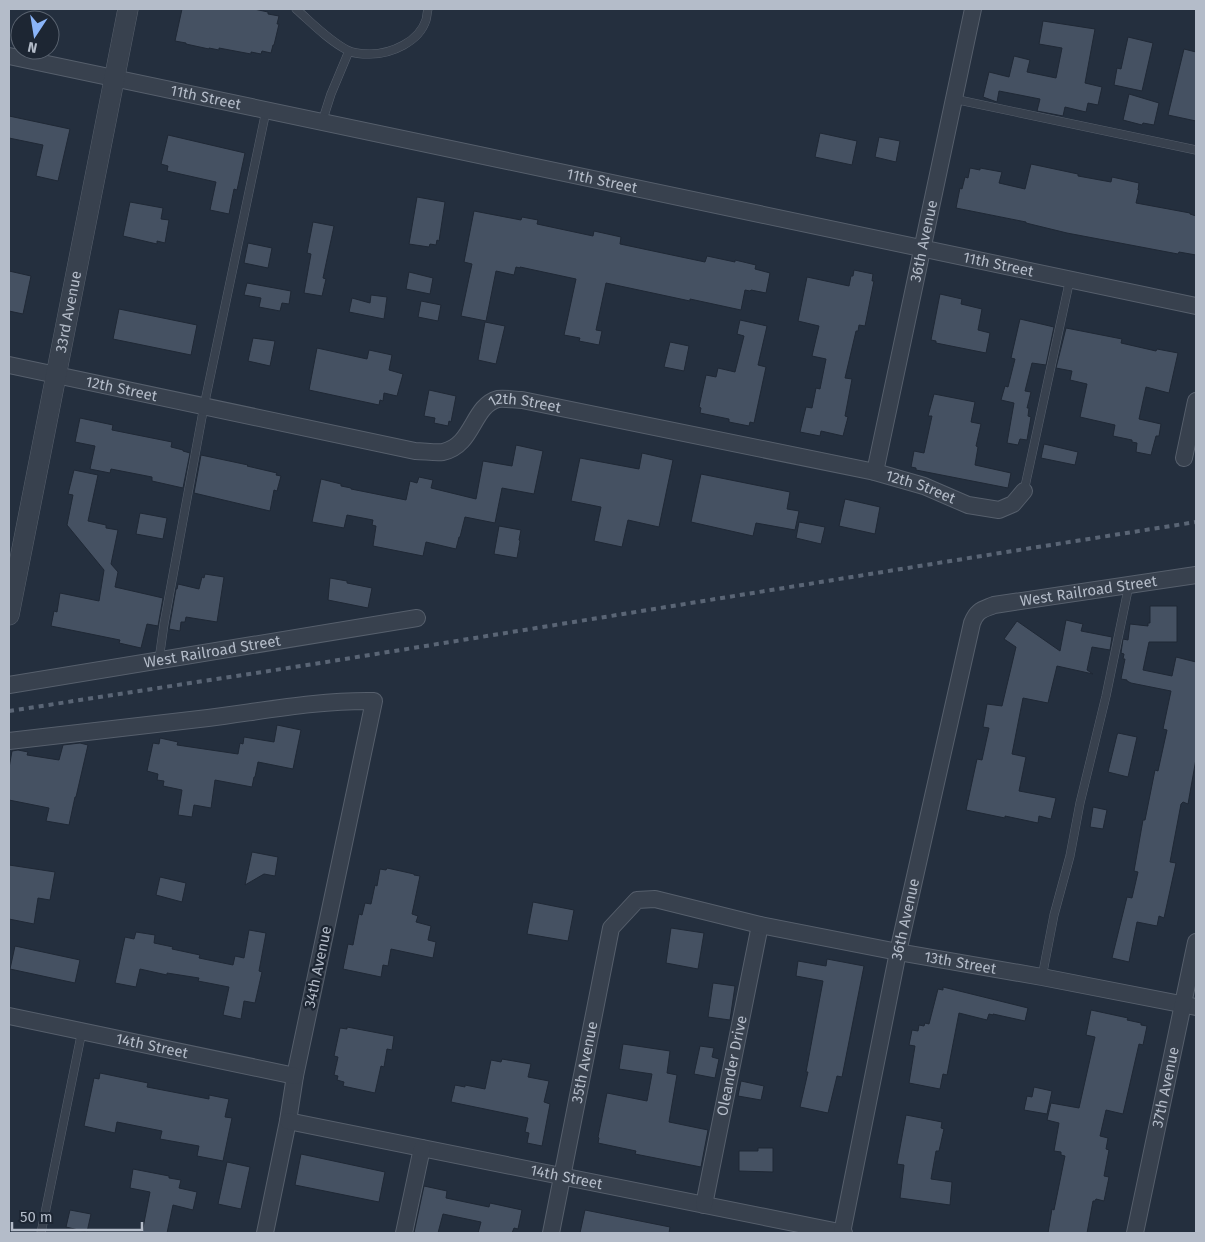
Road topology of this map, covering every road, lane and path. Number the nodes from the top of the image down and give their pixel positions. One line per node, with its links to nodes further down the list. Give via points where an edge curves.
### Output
1 (128, 9): 7 (street, 33rd Avenue)
2 (296, 9): 5 (lane)
3 (428, 9): 5 (lane, via 426,22 416,36 399,49 379,54)
4 (973, 9): 8 (street, 36th Avenue)
5 (349, 51): 10 (lane)
6 (9, 56): 7 (street, 11th Street)
7 (114, 78): 9 (street, 11th Street); 16 (street, 33rd Avenue)
8 (954, 99): 11 (lane); 12 (street, 36th Avenue)
9 (266, 111): 10 (street, 11th Street); 18 (lane)
10 (322, 122): 12 (street, 11th Street)
11 (1196, 150)
12 (923, 249): 13 (street, 11th Street); 20 (street, 36th Avenue)
13 (1070, 279): 14 (street, 11th Street); 21 (lane)
14 (1196, 306)
15 (9, 365): 16 (street, 12th Street)
16 (56, 375): 18 (street, 12th Street); 25 (street, 33rd Avenue)
17 (1196, 401): 19 (street)
18 (204, 406): 20 (street, 12th Street, via 415,451 442,452 459,445 483,407 498,399 522,400); 27 (lane)
19 (1184, 458)
20 (875, 472): 21 (street, 12th Street, via 924,486 968,505 999,510 1013,504)
21 (1024, 491)
22 (1196, 575): 23 (street, West Railroad Street)
23 (1128, 585): 24 (street, West Railroad Street, via 994,605); 34 (lane)
24 (980, 610): 33 (street, 36th Avenue, via 972,622)
25 (9, 615)
26 (417, 618): 27 (street, West Railroad Street)
27 (159, 660): 28 (street, West Railroad Street)
28 (9, 684)
29 (9, 741): 38 (street, 34th Avenue, via 309,705 374,701)
30 (637, 900): 31 (street, 13th Street, via 655,899); 41 (street, 35th Avenue, via 611,928)
31 (760, 925): 33 (street, 13th Street); 42 (street, Oleander Drive)
32 (1196, 942): 35 (street, 37th Avenue)
33 (898, 952): 34 (street, 13th Street); 47 (street, 36th Avenue)
34 (1042, 977): 35 (street, 13th Street)
35 (1190, 1005): 48 (street, 37th Avenue)
36 (9, 1016): 37 (street, 14th Street)
37 (82, 1031): 38 (street, 14th Street); 43 (lane)
38 (296, 1076): 39 (street, 34th Avenue)
39 (288, 1121): 40 (street, 14th Street); 44 (street, 34th Avenue)
40 (422, 1148): 41 (street, 14th Street); 45 (street)
41 (563, 1177): 42 (street, 14th Street); 46 (street, 35th Avenue)
42 (704, 1205): 47 (street, 14th Street)
43 (41, 1233)
44 (265, 1233)
45 (404, 1233)
46 (551, 1233)
47 (842, 1233)
48 (1135, 1233)

